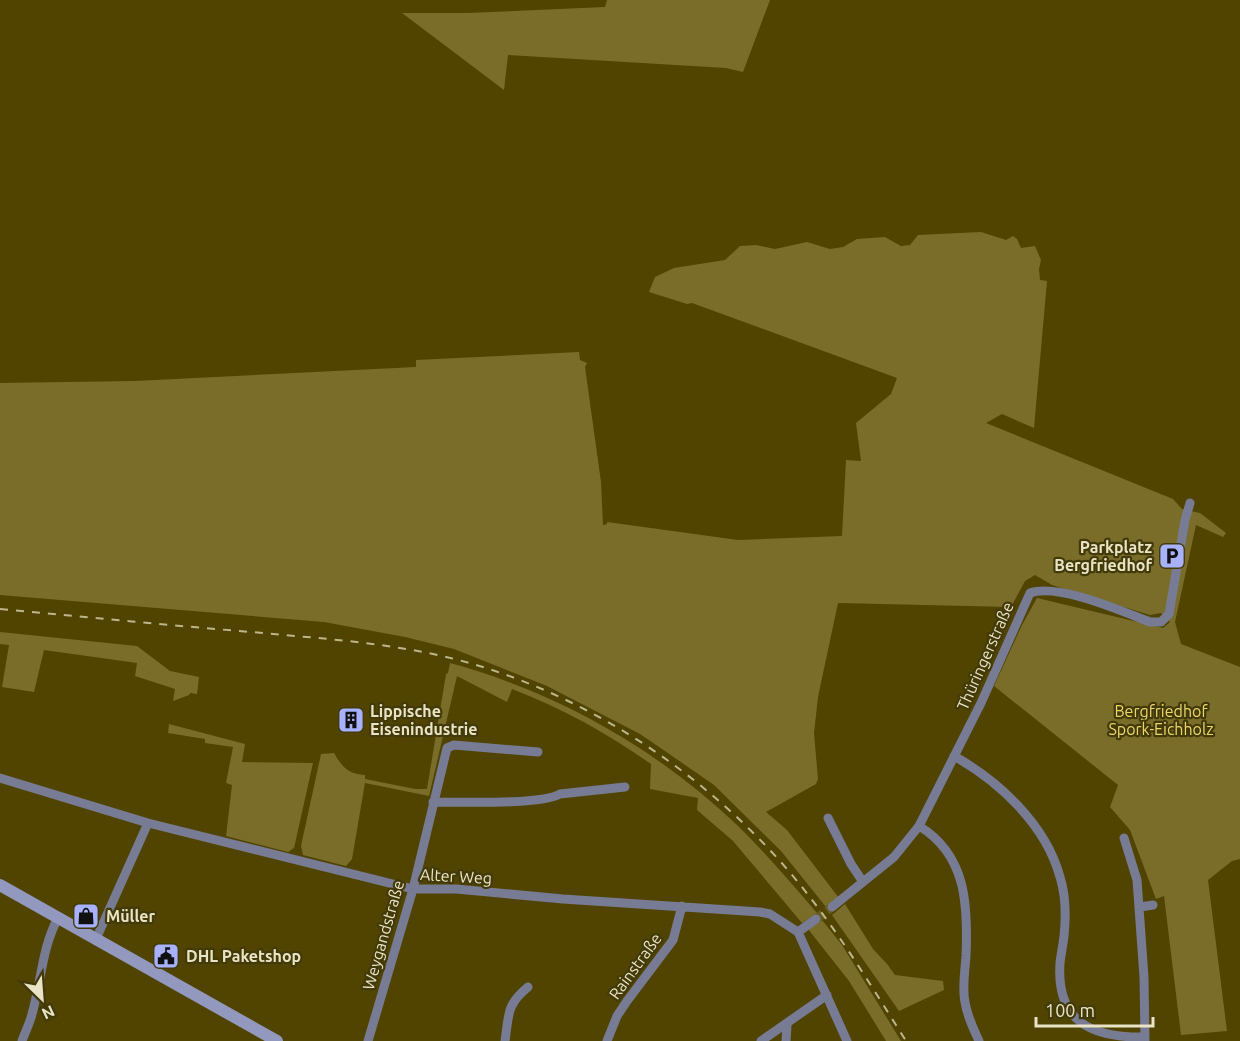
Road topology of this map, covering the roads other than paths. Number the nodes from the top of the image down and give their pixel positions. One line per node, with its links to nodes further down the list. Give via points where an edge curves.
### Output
1 (1191, 503): 3 (street, Thüringerstraße, via 1165,620 1150,622 1070,595 1040,590 1030,593)
2 (538, 752): 6 (street, Weygandstraße, via 450,745)
3 (954, 756): 9 (street, Thüringerstraße); 25 (street, via 1005,791 1033,825 1055,861 1065,911 1060,976 1069,1012 1095,1029)
4 (0, 778): 8 (street, Alter Weg)
5 (625, 787): 6 (street, via 515,802)
6 (433, 802): 13 (street, Weygandstraße)
7 (828, 818): 11 (street)
8 (148, 823): 13 (street, Alter Weg); 21 (street)
9 (919, 826): 11 (street, Thüringerstraße, via 894,857); 34 (street, via 945,849 965,897 965,1001)
10 (1124, 838): 17 (street, via 1137,880)
11 (863, 882): 16 (street, Thüringerstraße)
12 (0, 885): 18 (main road)
13 (413, 889): 15 (street, Alter Weg); 28 (street, Weygandstraße)
14 (1153, 905): 17 (street)
15 (682, 906): 20 (street, Alter Weg, via 770,914); 30 (street, Rainstraße, via 674,940 617,1016)
16 (832, 907)
17 (1140, 907): 25 (street)
18 (58, 918): 21 (main road); 26 (street)
19 (816, 919): 20 (street)
20 (798, 932): 23 (street)
21 (96, 939): 27 (main road)
22 (528, 987): 29 (street, via 510,1006)
23 (827, 995): 24 (street); 33 (street)
24 (787, 1025): 31 (street); 32 (street)
25 (1145, 1039)
26 (22, 1041)
27 (277, 1041)
28 (368, 1041)
29 (505, 1041)
30 (607, 1041)
31 (761, 1041)
32 (786, 1041)
33 (847, 1041)
34 (979, 1041)

